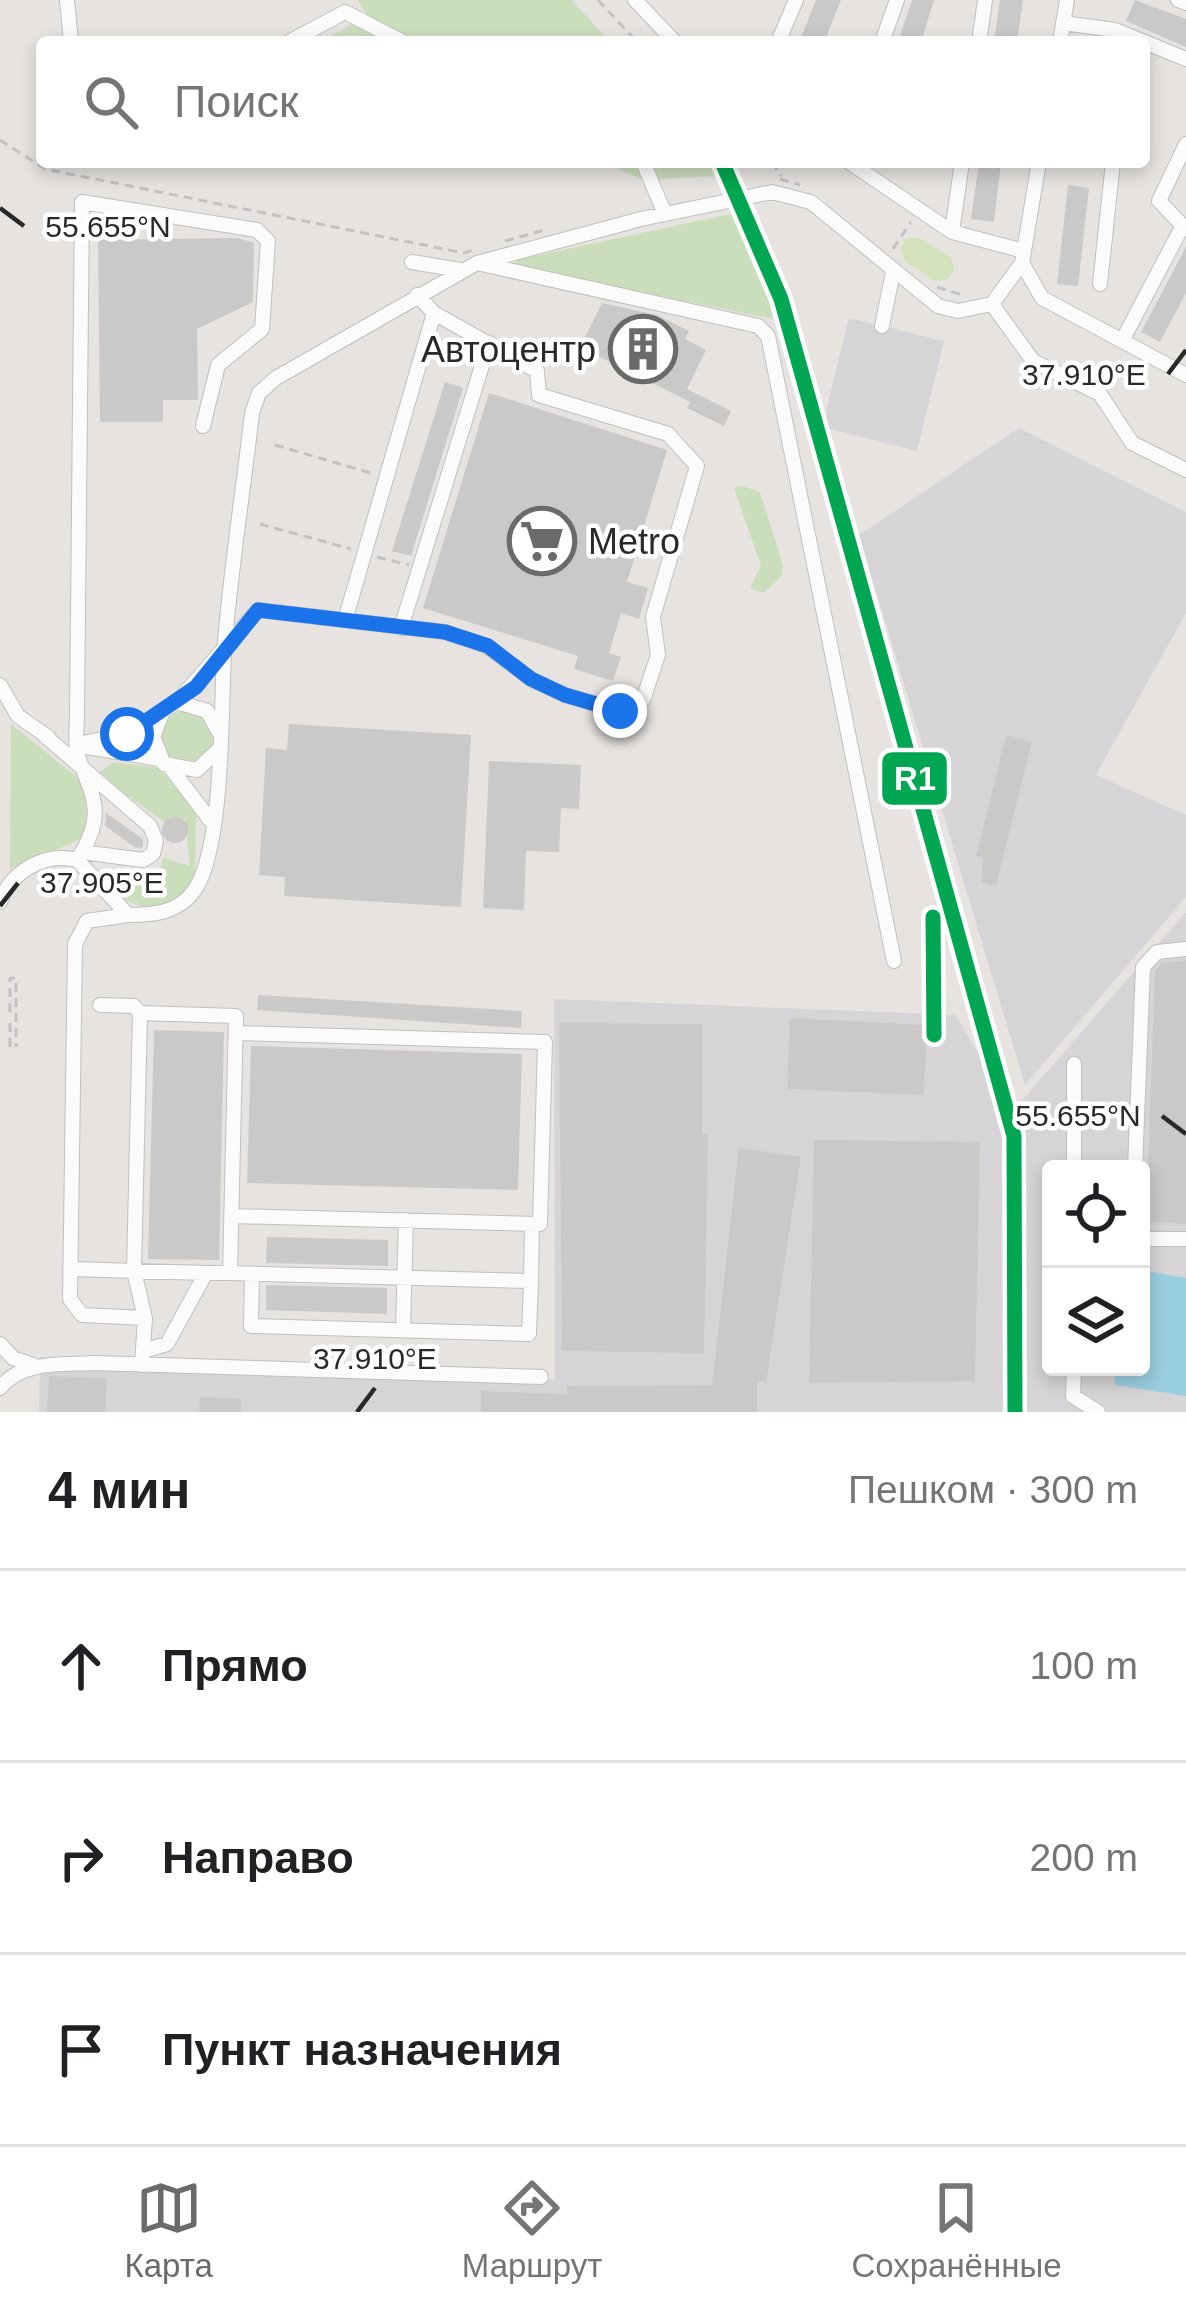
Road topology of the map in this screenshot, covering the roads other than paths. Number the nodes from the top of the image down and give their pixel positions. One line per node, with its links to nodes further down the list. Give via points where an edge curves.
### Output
1 (67, 0): 9 (street)
2 (635, 0): 12 (street)
3 (796, 0): 13 (street)
4 (897, 0): 14 (street)
5 (985, 0): 15 (street)
6 (1067, 0): 8 (street)
7 (340, 6): 10 (street); 11 (street)
8 (1063, 22): 16 (street); 17 (street)
9 (70, 36)
10 (298, 36)
11 (393, 36)
12 (669, 36)
13 (781, 36)
14 (884, 36)
15 (980, 36)
16 (1061, 36)
17 (1130, 36)
18 (1150, 44): 19 (street)
19 (1186, 59)
20 (1186, 144): 27 (street, via 1160,201)
21 (646, 168): 26 (street)
22 (858, 168): 28 (street)
23 (961, 168): 28 (street)
24 (1038, 168): 30 (street)
25 (1112, 168): 34 (street)
26 (665, 214): 29 (street); 33 (street, via 789,193 833,218)
27 (1184, 228): 39 (street)
28 (952, 232): 30 (street)
29 (475, 256): 32 (street); 60 (street, via 758,326 768,336)
30 (1023, 257): 36 (street); 39 (street, via 1042,298)
31 (412, 262): 32 (street)
32 (462, 271): 35 (street)
33 (892, 272): 36 (street, via 938,306); 38 (street)
34 (1100, 284)
35 (417, 295): 37 (street); 46 (street, via 259,393)
36 (992, 304): 43 (street, via 1034,361 1100,394 1132,442)
37 (434, 313): 40 (street); 44 (street)
38 (882, 326)
39 (1123, 341): 41 (street)
40 (489, 343): 45 (street); 45 (street, via 537,370 539,394 668,434 697,466 653,617 658,655 647,692 620,711 531,679 488,646)
41 (1186, 375)
42 (203, 426): 51 (street, via 218,365 262,329 268,241 257,230 82,202)
43 (1186, 470)
44 (346, 617): 45 (street); 46 (street, via 258,610)
45 (401, 628)
46 (224, 652): 48 (street); 50 (street)
47 (0, 685): 49 (street, via 18,716)
48 (170, 706): 50 (street, via 207,711); 51 (street, via 127,734); 53 (street, via 153,737)
49 (44, 735): 51 (street); 54 (street)
50 (221, 742): 53 (street, via 197,770); 55 (street)
51 (78, 744): 52 (street); 54 (street)
52 (107, 752): 53 (street); 54 (street)
53 (164, 763): 55 (street)
54 (88, 776): 56 (street, via 98,814); 56 (street, via 151,826 156,841 143,860)
55 (211, 824): 58 (street, via 202,874 183,904)
56 (79, 856): 57 (street, via 27,868); 58 (street)
57 (0, 902)
58 (128, 915): 72 (street, via 87,921 75,944)
59 (1186, 949): 66 (street, via 1157,952 1143,967)
60 (894, 961)
61 (100, 1005): 62 (street)
62 (140, 1013): 63 (street, via 236,1016); 73 (street)
63 (236, 1033): 67 (street); 69 (street, via 544,1042 540,1224)
64 (1074, 1064): 65 (street)
65 (1074, 1160)
66 (1135, 1160)
67 (231, 1216): 68 (street); 75 (street)
68 (406, 1220): 69 (street); 77 (street)
69 (532, 1224): 78 (street)
70 (1150, 1239): 71 (street)
71 (1186, 1239)
72 (70, 1269): 73 (street); 79 (street, via 70,1299 82,1315)
73 (134, 1271): 74 (street); 79 (street)
74 (206, 1273): 75 (street); 82 (street, via 167,1344)
75 (230, 1273): 76 (street)
76 (252, 1274): 77 (street); 80 (street, via 251,1326)
77 (404, 1278): 78 (street); 80 (street)
78 (531, 1281): 80 (street, via 530,1334)
79 (145, 1318): 82 (street)
80 (403, 1330)
81 (0, 1345): 83 (street)
82 (143, 1358): 83 (street); 85 (street)
83 (38, 1366): 86 (street)
84 (1074, 1376): 87 (street, via 1073,1396)
85 (541, 1377)
86 (0, 1388)
87 (1098, 1412)

